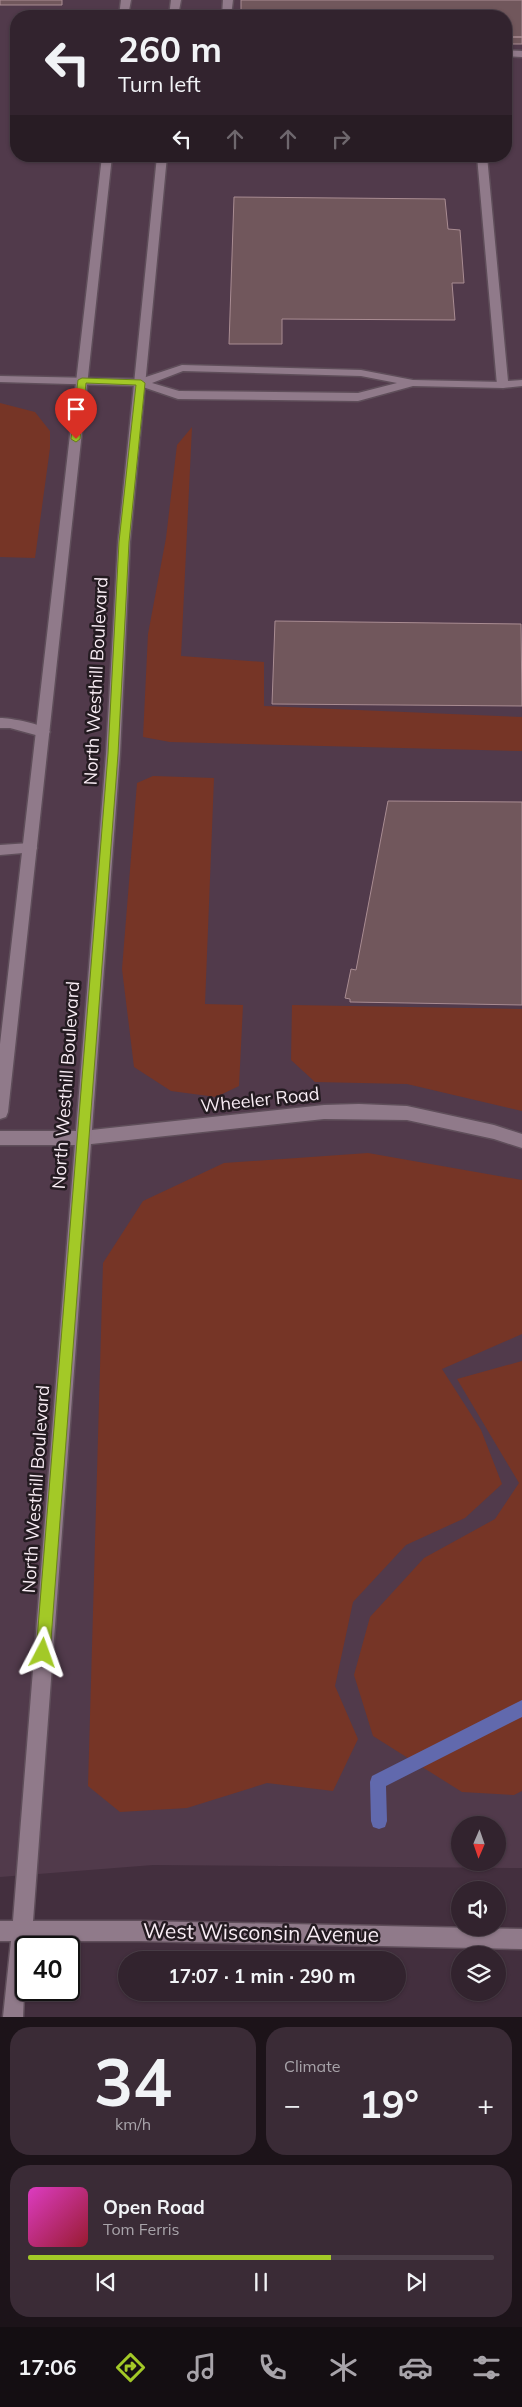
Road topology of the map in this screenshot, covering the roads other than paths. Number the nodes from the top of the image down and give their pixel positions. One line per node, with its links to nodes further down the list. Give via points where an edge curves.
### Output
1 (106, 162): 5 (street)
2 (161, 162): 6 (street, North Westhill Boulevard)
3 (483, 162): 9 (street)
4 (0, 379): 5 (street)
5 (82, 380): 6 (street); 11 (street)
6 (141, 383): 7 (street, via 178,395 349,397); 7 (street, via 182,368 361,373); 16 (street, North Westhill Boulevard, via 124,542 113,754)
7 (413, 383): 9 (street)
8 (522, 383): 9 (street)
9 (503, 385)
10 (0, 723): 11 (street)
11 (43, 732): 12 (street)
12 (30, 848): 13 (street); 14 (street)
13 (0, 850)
14 (0, 1112)
15 (0, 1138): 16 (street, Wheeler Road)
16 (82, 1138): 17 (street, Wheeler Road, via 360,1111 407,1113 494,1132); 18 (street, North Westhill Boulevard)
17 (522, 1142)
18 (22, 1930): 19 (street, West Wisconsin Avenue); 20 (street, West Wisconsin Avenue); 21 (street, North Westhill Boulevard)
19 (0, 1931)
20 (522, 1939)
21 (13, 2017)

